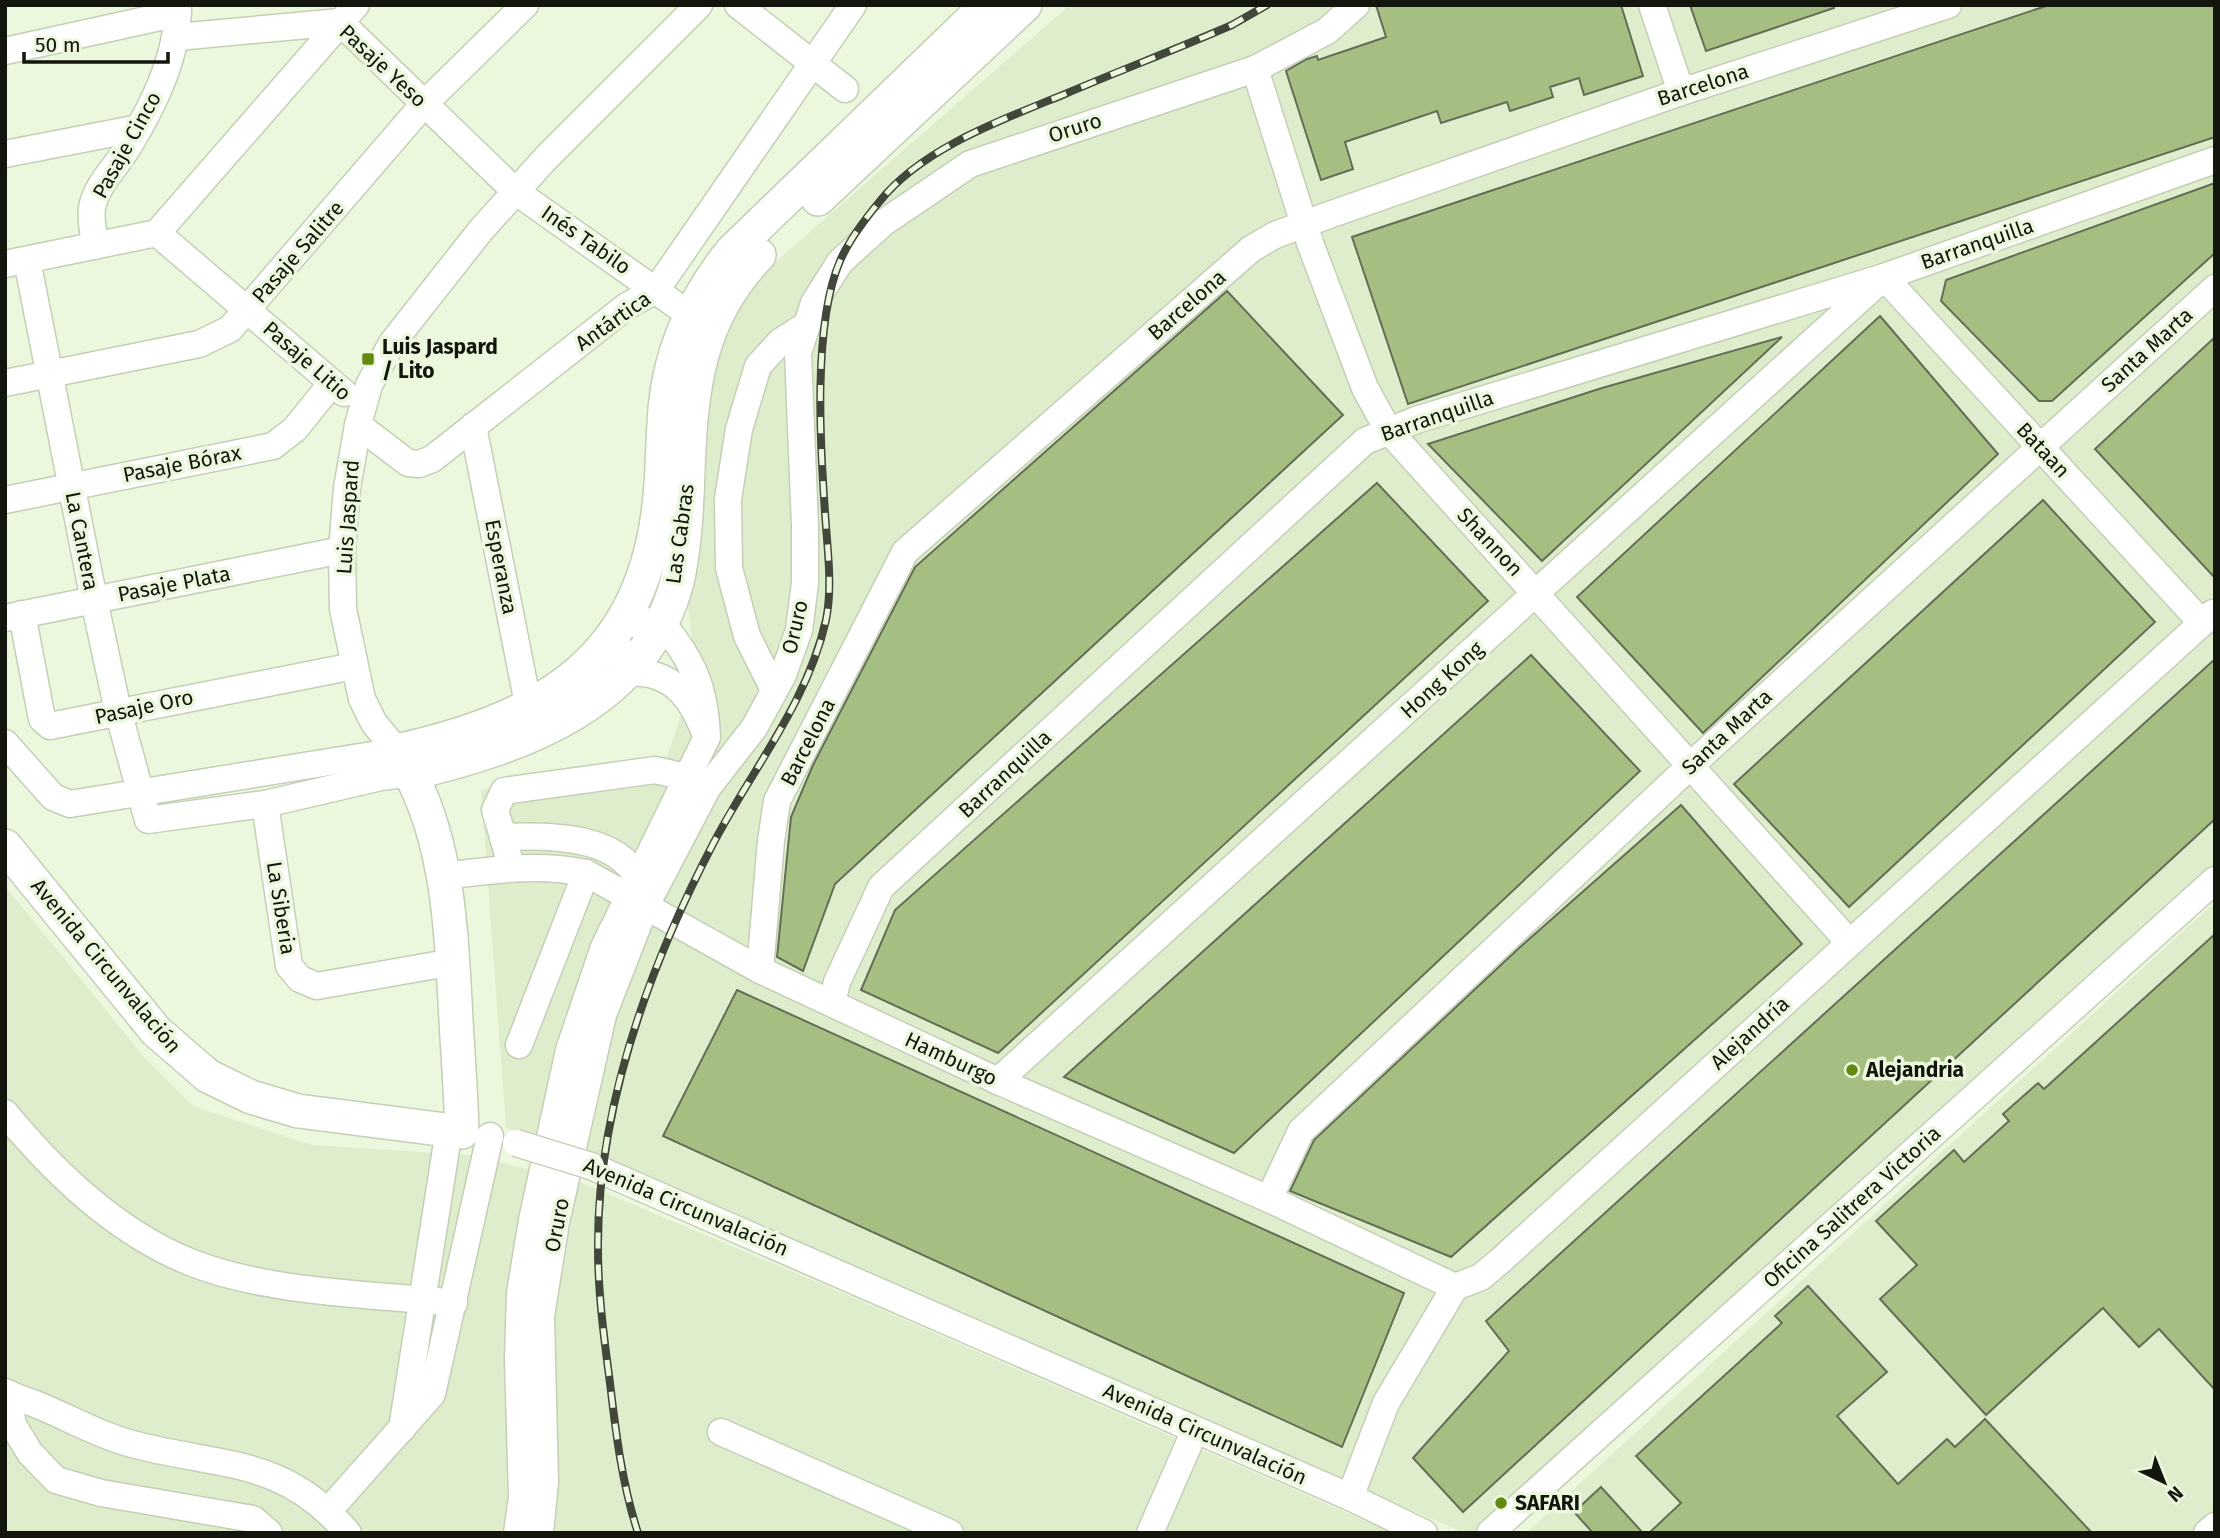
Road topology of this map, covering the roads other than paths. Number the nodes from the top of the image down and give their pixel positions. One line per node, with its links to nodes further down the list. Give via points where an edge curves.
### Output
1 (525, 5): 17 (street, Pasaje Salitre)
2 (699, 5): 21 (street, Luis Jaspard)
3 (738, 5): 13 (street)
4 (853, 5): 13 (street, Antártica)
5 (987, 5): 30 (main road, Las Cabras, via 732,251)
6 (1025, 5): 46 (main road, Las Cabras, via 768,246 722,305 694,382 688,494 677,582)
7 (1356, 5): 14 (street, Oruro, via 1326,31)
8 (1652, 5): 16 (street)
9 (1948, 5): 16 (street, Barcelona)
10 (348, 14): 11 (street, Pasaje Yeso); 17 (street, Pasaje Yeso); 23 (street)
11 (177, 18): 12 (street, Pasaje Yeso); 18 (street, Pasaje Cinco, via 162,80)
12 (5, 51)
13 (813, 64): 15 (street); 28 (street, Antártica)
14 (1255, 69): 22 (street, Shannon); 31 (street, Oruro, via 970,164 883,223 840,262)
15 (845, 89)
16 (1681, 92): 22 (street, Barcelona)
17 (425, 104): 21 (street, Pasaje Yeso); 29 (street, Pasaje Salitre)
18 (139, 128): 19 (street); 24 (street, Pasaje Cinco, via 96,195 92,209)
19 (5, 154)
20 (2215, 160): 26 (street, Barranquilla)
21 (515, 191): 28 (street, Inés Tabilo); 35 (street, Luis Jaspard, via 392,343 369,385)
22 (1303, 224): 37 (street, Shannon, via 1365,388); 72 (street, Barcelona, via 1251,249 905,552 777,801)
23 (157, 233): 24 (street, La Cantera); 29 (street, Pasaje Litio)
24 (95, 246): 25 (street, La Cantera)
25 (16, 262): 32 (street, La Cantera)
26 (1884, 277): 37 (street, Barranquilla); 38 (street, Bataan); 42 (street, Hong Kong)
27 (2215, 288): 38 (street, Santa Marta)
28 (656, 290): 30 (street, Inés Tabilo); 36 (street, Antártica, via 627,306)
29 (247, 310): 32 (street, Pasaje Salitre, via 230,330 210,341); 34 (street, Pasaje Litio)
30 (690, 314): 47 (main road, Las Cabras, via 668,384 655,536 640,584)
31 (805, 326): 50 (street, Oruro, via 798,353 805,583 799,629); 50 (street, via 780,342 758,366 739,429 728,499 729,568 747,636)
32 (49, 374): 33 (street, Pasaje Salitre); 39 (street, La Cantera)
33 (5, 383)
34 (331, 383): 35 (street, Pasaje Litio); 39 (street, Pasaje Bórax, via 289,435 273,446)
35 (360, 416): 36 (street, Antártica, via 408,463 419,464); 41 (street, Luis Jaspard)
36 (473, 426): 51 (street, Esperanza)
37 (1388, 430): 42 (street, Shannon); 73 (street, Barranquilla, via 1365,441 881,887 837,982)
38 (2040, 446): 45 (street, Bataan); 56 (street, Santa Marta)
39 (71, 485): 40 (street, Pasaje Bórax); 43 (street, La Cantera)
40 (5, 500)
41 (342, 550): 43 (street, Pasaje Plata); 48 (street, Luis Jaspard, via 343,609)
42 (1538, 594): 56 (street, Shannon); 75 (street, Hong Kong)
43 (94, 600): 44 (street, Pasaje Plata); 52 (street, La Cantera)
44 (13, 616): 52 (street, Pasaje Oro, via 44,723 53,726)
45 (2208, 617): 70 (street, Alejandría)
46 (661, 622): 47 (street, via 642,621); 49 (main road, Las Cabras); 53 (street, via 698,676)
47 (616, 628): 49 (street, via 618,656); 51 (main road, Las Cabras, via 578,673)
48 (354, 666): 52 (street, Pasaje Oro); 55 (street, Luis Jaspard, via 374,723)
49 (627, 673): 53 (street, via 671,683 695,709); 55 (main road, Las Cabras, via 570,719 488,754)
50 (775, 690): 67 (street, Oruro, via 754,728)
51 (529, 709): 55 (main road, Las Cabras)
52 (118, 711): 58 (street, La Cantera)
53 (707, 737): 57 (street)
54 (5, 743): 58 (street, Las Cabras, via 52,797 70,804)
55 (405, 762): 58 (street, Las Cabras); 59 (street, Las Cabras, via 381,777); 65 (main road, Luis Jaspard, via 435,838)
56 (1689, 767): 70 (street, Shannon); 78 (street, Santa Marta, via 1301,1131)
57 (690, 778): 61 (street, via 655,769 504,791 495,810); 67 (street)
58 (141, 793): 60 (street, La Cantera)
59 (265, 804): 60 (street, Las Cabras); 71 (street, La Siberia, via 289,966 300,979 317,986)
60 (148, 820)
61 (503, 837): 63 (street); 67 (street, via 550,835 587,843 618,856)
62 (5, 846): 77 (main road, Avenida Circunvalación, via 156,1031 208,1076 251,1097 298,1111)
63 (512, 867): 64 (street, Hamburgo); 65 (street, Hamburgo)
64 (586, 873): 67 (street, Hamburgo); 68 (street)
65 (444, 876): 71 (main road, Luis Jaspard)
66 (2215, 880): 96 (street, Oficina Salitrera Victoria)
67 (637, 892): 69 (street, Oruro); 72 (street, Hamburgo); 92 (street, Oruro, via 590,1060 547,1276 541,1316 545,1482)
68 (570, 914): 69 (street); 74 (street)
69 (612, 928): 91 (street, Oruro, via 569,1050 524,1262 518,1359 522,1497)
70 (1849, 942): 79 (street, Alejandría, via 1500,1261 1481,1277)
71 (453, 962): 77 (main road, Luis Jaspard)
72 (760, 970): 73 (street, Hamburgo)
73 (832, 1003): 75 (street, Hamburgo)
74 (519, 1045)
75 (998, 1081): 78 (street, Hamburgo)
76 (5, 1113): 80 (street, via 34,1147 106,1213 197,1265 276,1283)
77 (467, 1133): 80 (street); 81 (street); 84 (street, Avenida Circunvalación, bridge, via 591,1166)
78 (1269, 1199): 79 (street, Hamburgo)
79 (1455, 1287): 86 (street, via 1386,1403)
80 (422, 1299): 81 (street); 83 (street)
81 (454, 1303): 83 (street, via 432,1394)
82 (6, 1393): 87 (street, via 97,1433 272,1474); 89 (street, via 13,1425 55,1480)
83 (402, 1430): 87 (street)
84 (1195, 1430): 86 (street, Avenida Circunvalación); 94 (street)
85 (721, 1432): 93 (street)
86 (1350, 1497): 95 (street, Avenida Circunvalación)
87 (328, 1510): 90 (street)
88 (2215, 1526): 97 (street)
89 (252, 1528)
90 (348, 1533)
91 (517, 1533)
92 (540, 1533)
93 (950, 1533)
94 (1150, 1533)
95 (1424, 1533)
96 (1490, 1533)
97 (2207, 1533)

